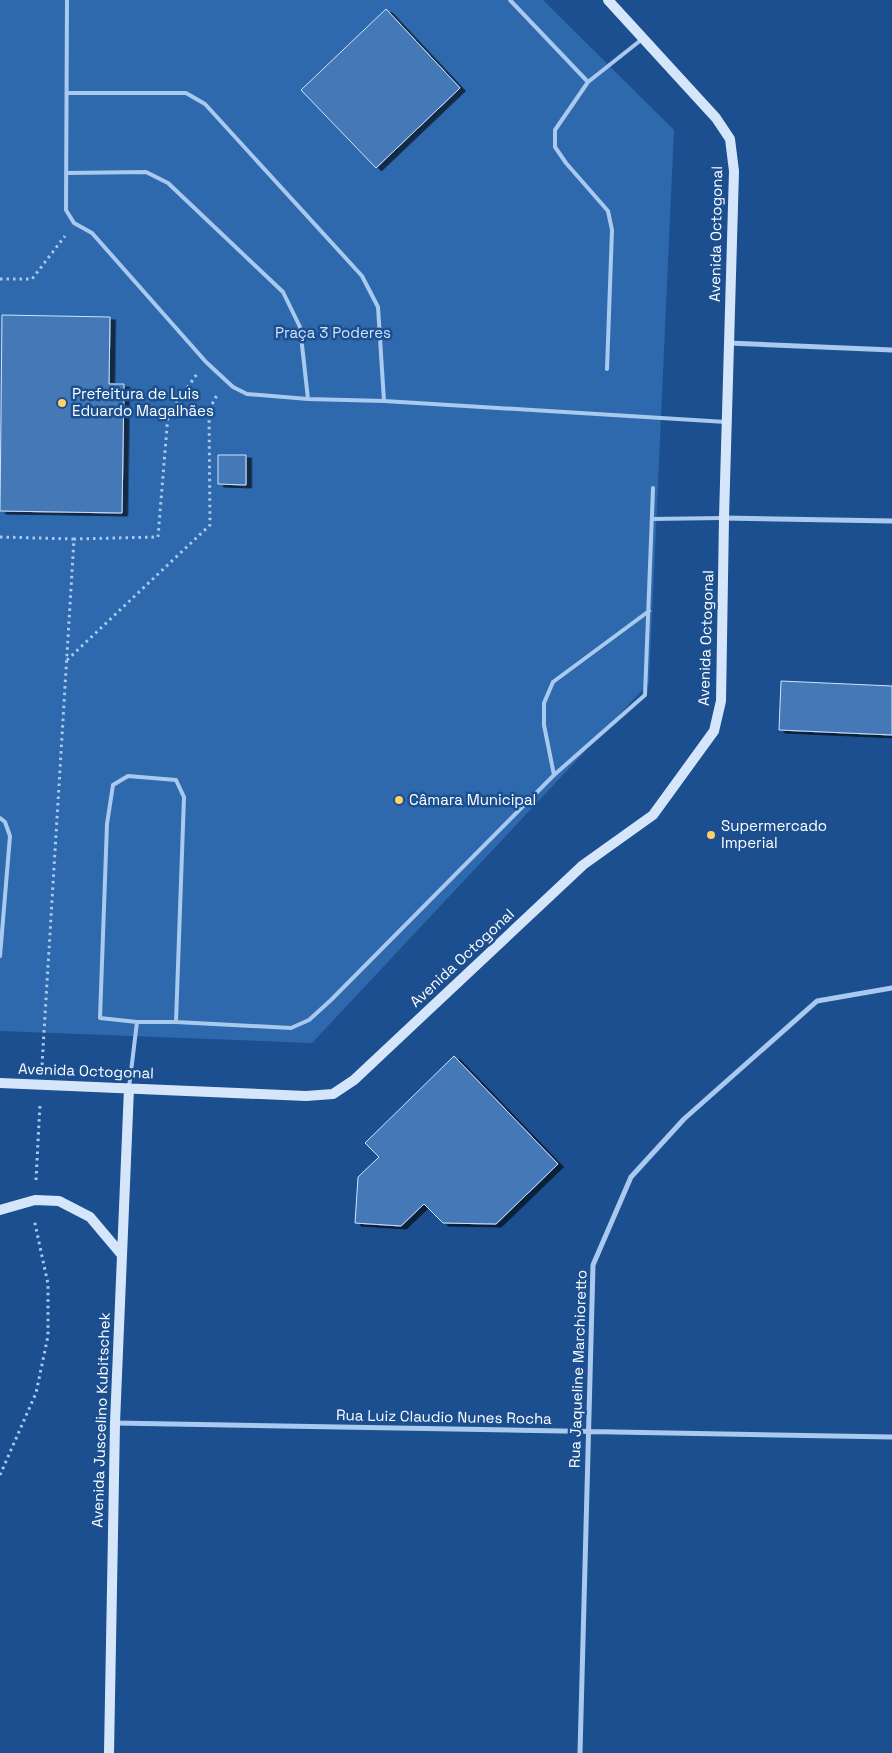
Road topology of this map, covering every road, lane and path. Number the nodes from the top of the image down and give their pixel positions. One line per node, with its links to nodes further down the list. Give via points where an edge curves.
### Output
1 (67, 0): 6 (lane)
2 (510, 0): 5 (lane)
3 (608, 0): 4 (main road, Avenida Octogonal)
4 (643, 38): 5 (lane); 10 (main road, Avenida Octogonal, via 716,118 730,139 734,171)
5 (588, 82): 13 (lane, via 555,130 555,147 608,212 612,230)
6 (66, 93): 7 (lane); 16 (lane, via 186,93 205,104 362,276 378,306)
7 (66, 173): 8 (lane, via 66,210); 15 (lane, via 146,172 168,182 283,292 300,328)
8 (74, 223): 9 (path, via 32,279); 12 (lane, via 92,233)
9 (0, 279)
10 (729, 343): 11 (street); 17 (main road, Avenida Octogonal)
11 (892, 350)
12 (206, 362): 14 (lane); 23 (path, via 168,415 158,538)
13 (607, 369)
14 (233, 387): 15 (lane, via 248,394); 25 (path, via 217,396 209,410 210,525)
15 (308, 399): 16 (lane)
16 (384, 401): 17 (lane)
17 (726, 422): 19 (main road, Avenida Octogonal)
18 (653, 488): 20 (lane)
19 (724, 518): 20 (lane); 21 (street); 35 (main road, Avenida Octogonal, via 721,701 714,731 653,815 583,865 354,1080 333,1094 306,1096)
20 (652, 519): 24 (lane)
21 (892, 522)
22 (0, 537): 23 (path)
23 (74, 539): 25 (path)
24 (648, 611): 26 (lane, via 645,695); 26 (lane, via 553,682 544,703 544,725)
25 (67, 660): 34 (path)
26 (554, 775): 32 (lane, via 309,1020 291,1028)
27 (0, 818): 28 (lane, via 10,836)
28 (2, 893): 29 (lane)
29 (0, 956)
30 (892, 988): 40 (street, Rua Jaqueline Marchioretto, via 817,1001 684,1119 631,1177 593,1265)
31 (137, 1022): 32 (lane); 32 (lane, via 100,1018 107,824 113,785 128,776 176,780 184,797); 35 (lane)
32 (176, 1022)
33 (0, 1083): 34 (main road, Avenida Octogonal)
34 (41, 1084): 35 (main road, Avenida Octogonal); 36 (path)
35 (129, 1088): 38 (main road, Avenida Juscelino Kubitschek)
36 (35, 1200): 37 (main road); 38 (main road, via 59,1201 90,1217); 42 (path, via 34,1221 48,1284 48,1336 36,1393)
37 (0, 1210)
38 (122, 1255): 39 (main road, Avenida Juscelino Kubitschek)
39 (115, 1423): 40 (street, Rua Luiz Claudio Nunes Rocha); 43 (main road, Avenida Juscelino Kubitschek)
40 (589, 1432): 41 (street, Rua Luiz Claudio Nunes Rocha); 44 (street, Rua Jaqueline Marchioretto)
41 (892, 1438)
42 (0, 1475)
43 (109, 1753)
44 (580, 1753)

